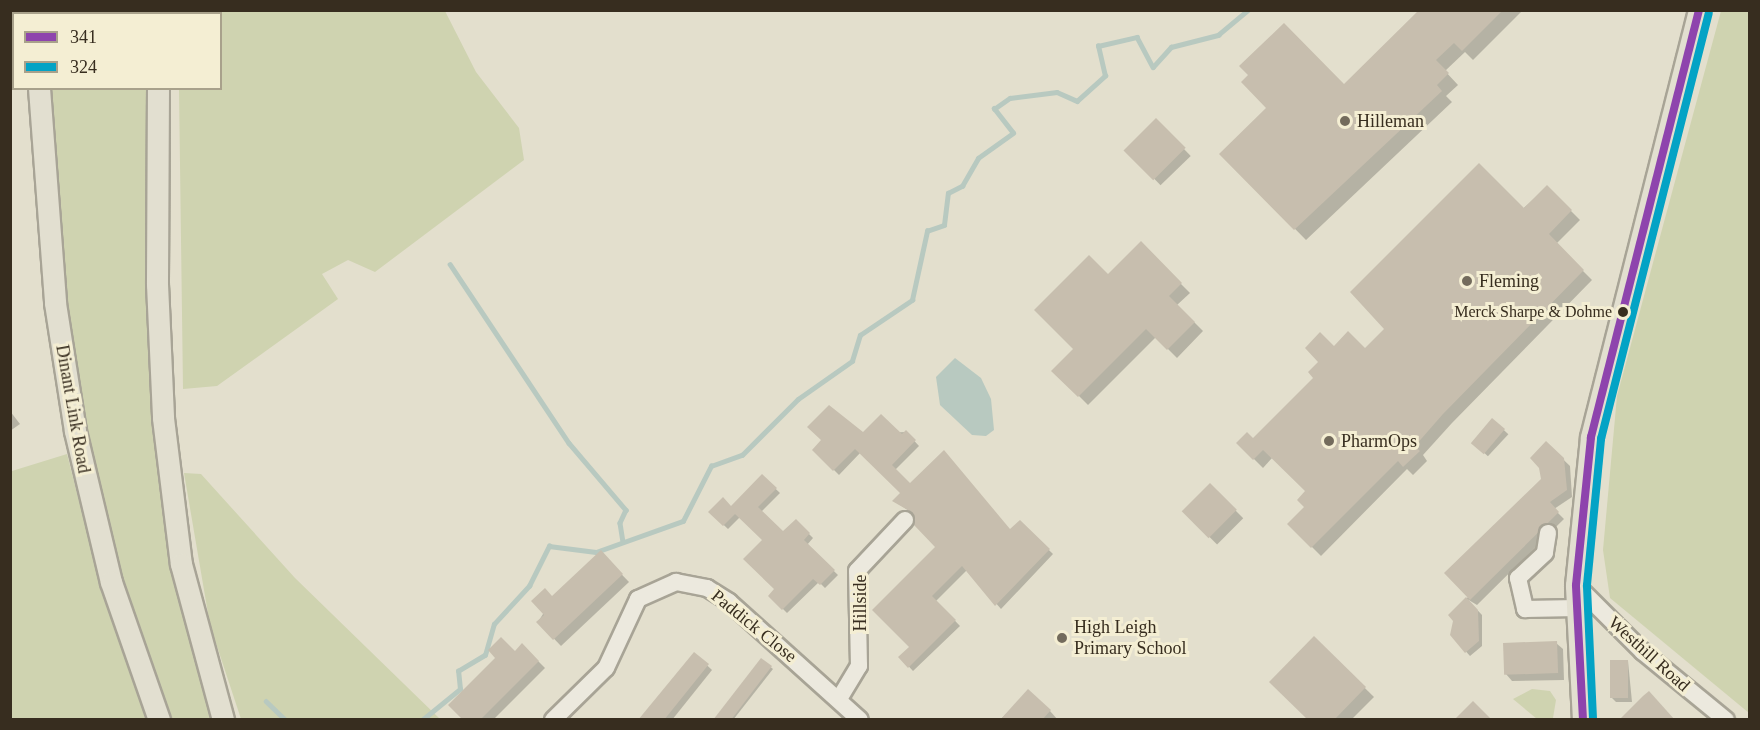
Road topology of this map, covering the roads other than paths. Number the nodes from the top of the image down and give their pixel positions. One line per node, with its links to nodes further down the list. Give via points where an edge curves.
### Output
1 (1699, 10): 6 (main road, via 1600,389 1580,512)
2 (39, 90): 9 (main road, Dinant Link Road, via 55,303 75,431 111,582)
3 (159, 90): 10 (main road, via 157,284 164,428 181,564)
4 (905, 520): 8 (street, Hillside, via 857,571 860,666)
5 (1548, 533): 7 (street, via 1545,553 1518,578 1525,609)
6 (1576, 585): 7 (main road); 14 (street, Westhill Road, via 1643,652)
7 (1577, 608): 13 (main road)
8 (839, 699): 11 (street, Paddick Close, via 729,602 701,585 676,582 638,599 606,668); 12 (street, Paddick Close)
9 (159, 720)
10 (223, 720)
11 (553, 720)
12 (860, 720)
13 (1583, 720)
14 (1726, 720)

